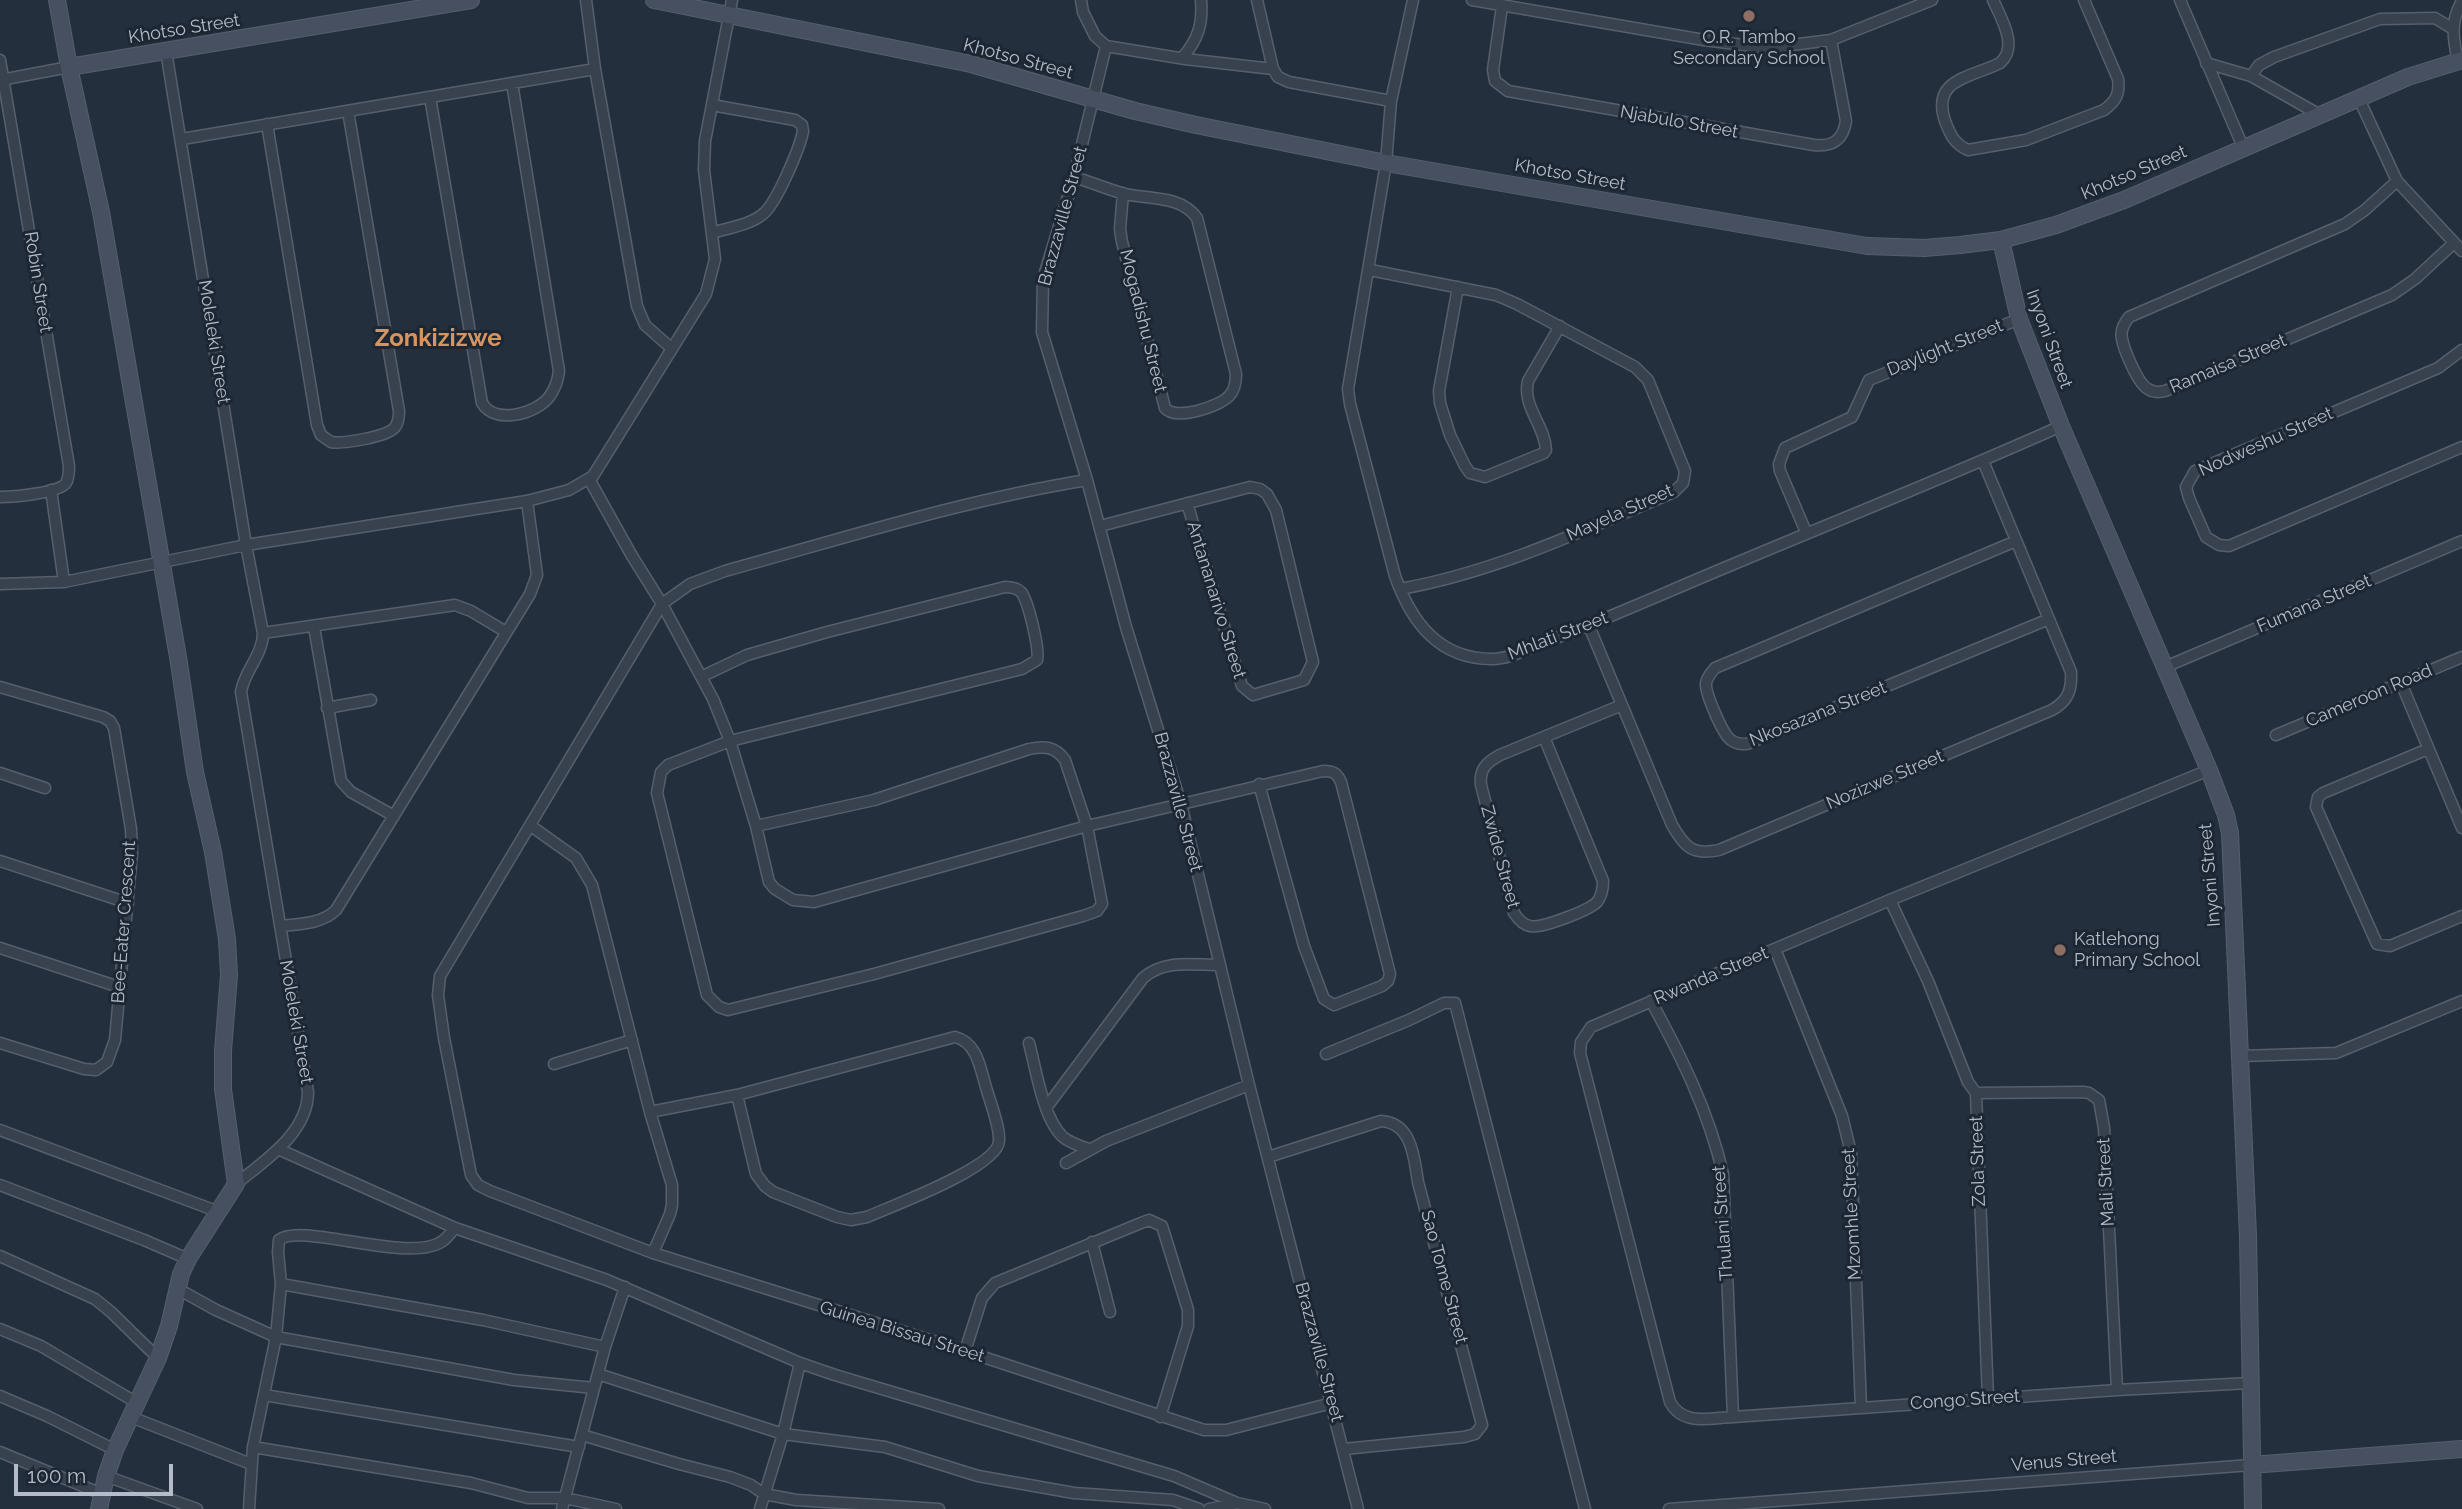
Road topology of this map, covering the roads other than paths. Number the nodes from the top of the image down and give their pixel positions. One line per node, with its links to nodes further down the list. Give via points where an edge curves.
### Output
1 (57, 0): 26 (street)
2 (471, 0): 21 (street, Khotso Street)
3 (586, 0): 27 (street)
4 (654, 0): 17 (street, Khotso Street)
5 (732, 0): 17 (street)
6 (1081, 0): 20 (street, via 1095,36)
7 (1201, 0): 22 (street, via 1198,37)
8 (1260, 0): 28 (street)
9 (1413, 0): 35 (street, Mhlati Street)
10 (1472, 0): 16 (street)
11 (1932, 0): 19 (street)
12 (1993, 0): 13 (street, via 2008,40 2006,57 1949,86 1941,103 1949,132 1968,150 2026,140 2112,104 2118,79)
13 (2084, 0)
14 (2180, 0): 25 (street)
15 (2462, 1): 18 (street)
16 (1502, 6): 19 (street, via 1753,47); 19 (street, Njabulo Street, via 1493,70 1495,81 1507,92 1814,145 1833,144 1841,137 1846,121)
17 (728, 17): 34 (street, Khotso Street, via 971,64); 36 (street)
18 (2453, 29): 24 (street); 29 (street, via 2435,18 2380,19 2274,57)
19 (1831, 40)
20 (1106, 46): 22 (street); 34 (street, Brazzaville Street)
21 (166, 51): 26 (street, Khotso Street); 40 (street, Moleleki Street)
22 (1182, 58): 28 (street)
23 (0, 60): 30 (street, Robin Street)
24 (2460, 60): 33 (street, Khotso Street)
25 (2206, 63): 29 (street); 41 (street)
26 (69, 67): 30 (street); 69 (street, via 101,212)
27 (594, 69): 31 (street); 53 (street, via 637,306 645,325)
28 (1273, 69): 35 (street, via 1289,82)
29 (2251, 75): 38 (street)
30 (2, 80): 60 (street, Robin Street, via 69,466 66,484)
31 (512, 83): 32 (street); 32 (street, via 559,371 550,396 523,412 495,415 482,403)
32 (430, 97): 37 (street)
33 (2359, 99): 38 (street, Khotso Street); 44 (street)
34 (1093, 100): 42 (street, Khotso Street); 43 (street, Brazzaville Street)
35 (1391, 101): 42 (street, Mhlati Street)
36 (712, 105): 46 (street, via 704,159); 46 (street, via 795,120 803,131 769,209 753,220)
37 (348, 111): 39 (street); 39 (street, via 399,419 391,431 346,442 331,442 317,425)
38 (2320, 115): 41 (street, Khotso Street)
39 (267, 124): 40 (street)
40 (182, 139): 68 (street, Moleleki Street)
41 (2242, 148): 47 (street, Khotso Street, via 2056,226)
42 (1386, 163): 47 (street, Khotso Street, via 1867,246 1924,248); 49 (street, Mhlati Street)
43 (1074, 177): 45 (street, Mogadishu Street); 59 (street, Brazzaville Street, via 1046,266 1041,314 1048,356)
44 (2397, 181): 48 (street); 48 (street, Ramaisa Street, via 2345,224 2129,317 2122,338 2143,386 2165,391 2392,295)
45 (1123, 193): 45 (street, Mogadishu Street, via 1182,205 1192,211 1199,226 1236,382 1228,397 1185,414 1165,408 1122,242)
46 (712, 233): 53 (street, via 715,259 706,294)
47 (2001, 240): 51 (street, Inyoni Street)
48 (2458, 247)
49 (1370, 270): 50 (street, Mayela Street); 72 (street, Mhlati Street, via 1348,389)
50 (1458, 287): 52 (street, Mayela Street, via 1507,299); 52 (street, via 1439,397 1455,445 1469,473 1476,476 1492,476 1546,450 1527,388)
51 (2019, 319): 55 (street, Inyoni Street); 65 (street, Daylight Street, via 1874,377 1865,384 1852,416 1785,448 1780,471)
52 (1560, 326): 72 (street, Mayela Street, via 1648,380 1684,463 1683,483 1674,492 1495,566)
53 (671, 348): 58 (street)
54 (2462, 350): 56 (street, Nodweshu Street, via 2438,368 2195,471 2187,492 2206,537 2229,546)
55 (2061, 426): 57 (street, Mhlati Street); 80 (street, Inyoni Street)
56 (2462, 447)
57 (1983, 461): 65 (street, Mhlati Street); 66 (street, Nozizwe Street)
58 (589, 479): 62 (street, via 569,490); 73 (street)
59 (1087, 480): 64 (street, Brazzaville Street); 73 (street, via 964,505 725,571 690,584)
60 (51, 490): 61 (street); 70 (street)
61 (0, 497)
62 (527, 501): 68 (street); 77 (street, via 537,575)
63 (1187, 503): 63 (street, Antananarivo Street, via 1250,486 1271,498 1312,662 1304,680 1253,695 1242,687); 64 (street, Antananarivo Street)
64 (1100, 526): 95 (street, Brazzaville Street)
65 (1806, 532): 75 (street, Mhlati Street)
66 (2016, 541): 74 (street, Nozizwe Street); 74 (street, Nkosazana Street, via 1715,668 1706,682 1711,702 1727,737 1747,744)
67 (2462, 541): 80 (street, Fumana Street)
68 (246, 545): 69 (street); 78 (street, Moleleki Street)
69 (162, 561): 70 (street); 128 (street, via 227,939 223,1088)
70 (64, 582): 71 (street)
71 (0, 584)
72 (1400, 589): 75 (street, Mhlati Street, via 1418,624 1437,641 1479,658 1507,657)
73 (662, 604): 81 (street); 97 (street)
74 (2049, 619): 85 (street, Nozizwe Street, via 2071,672 2072,685 2062,704 1710,852 1682,844)
75 (1589, 626): 85 (street, Nozizwe Street)
76 (314, 627): 77 (street, via 455,606); 78 (street); 86 (street)
77 (506, 632): 96 (street)
78 (263, 633): 105 (street, Moleleki Street, via 241,692)
79 (2462, 657): 82 (street, Cameroon Road)
80 (2165, 667): 91 (street, Inyoni Street)
81 (703, 676): 89 (street); 89 (street, via 747,655 1000,587 1014,588 1023,595 1038,650 1037,660 1027,667)
82 (2400, 683): 87 (street, Cameroon Road); 90 (street)
83 (0, 687): 103 (street, Bee-Eater Crescent, via 103,717 113,724 131,829)
84 (371, 700): 86 (street)
85 (1622, 705): 88 (street, Zwide Street)
86 (327, 708): 96 (street, via 341,781 351,792)
87 (2276, 735)
88 (1544, 737): 88 (street, Zwide Street, via 1492,760 1480,776 1514,912 1531,927 1593,905 1604,881)
89 (730, 741): 98 (street); 99 (street, via 668,765 658,779 657,793 707,995 723,1009 874,974 1094,912 1101,907 1102,896)
90 (2428, 749): 100 (street); 104 (street, via 2323,793 2316,807 2377,944 2390,946)
91 (2209, 771): 102 (street, Rwanda Street); 116 (street, Inyoni Street, via 2226,815 2232,851)
92 (0, 773): 94 (street)
93 (1259, 784): 93 (street, via 1323,771 1338,775 1390,974 1382,986 1334,1005 1324,999 1304,946); 95 (street)
94 (44, 788)
95 (1181, 804): 99 (street); 108 (street, Brazzaville Street)
96 (394, 816): 105 (street, via 333,914)
97 (531, 826): 112 (street, via 576,858 590,879); 133 (street, Guinea Bissau Street, via 438,985 470,1169 478,1185)
98 (756, 826): 99 (street, via 775,890 793,900 814,902); 99 (street, via 874,800 1029,749 1048,747 1065,760)
99 (1087, 826)
100 (2462, 828)
101 (0, 862): 103 (street)
102 (1890, 900): 107 (street, Rwanda Street); 119 (street, Zola Street)
103 (128, 903): 109 (street, Bee-Eater Crescent)
104 (2462, 916)
105 (280, 926): 124 (street, Moleleki Street, via 308,1103 298,1125)
106 (0, 948): 109 (street)
107 (1774, 949): 110 (street, Rwanda Street); 154 (street, Mzomhle Street, via 1837,1104 1851,1153)
108 (1220, 965): 118 (street, Brazzaville Street); 121 (street, via 1154,968)
109 (119, 986): 113 (street, Bee-Eater Crescent, via 115,1040 100,1069 84,1069)
110 (1651, 1000): 156 (street, Rwanda Street, via 1591,1027 1580,1053 1670,1402); 158 (street, Thulani Street, via 1691,1079 1723,1174)
111 (2462, 1001): 116 (street, via 2336,1053)
112 (632, 1040): 117 (street); 122 (street)
113 (0, 1043)
114 (1029, 1043): 121 (street)
115 (1326, 1054): 183 (street, via 1444,1003 1455,1003)
116 (2240, 1056): 147 (street, Inyoni Street)
117 (554, 1064)
118 (1249, 1085): 125 (street); 126 (street, Brazzaville Street)
119 (1976, 1093): 149 (street, Mali Street, via 2083,1092 2099,1100); 152 (street, Zola Street)
120 (737, 1095): 120 (street, via 955,1037 964,1040 978,1057 1000,1140 994,1154 976,1168 867,1217 850,1220 774,1192 760,1181); 122 (street)
121 (1046, 1108): 125 (street, via 1061,1135)
122 (650, 1112): 133 (street, via 673,1196)
123 (0, 1130): 130 (street)
124 (278, 1149): 128 (street, Moleleki Street); 131 (street)
125 (1088, 1149): 127 (street)
126 (1268, 1157): 153 (street, Brazzaville Street); 164 (street, Sao Tome Street, via 1381,1121 1404,1131 1412,1150 1482,1425 1475,1434 1464,1437)
127 (1066, 1163)
128 (236, 1184): 130 (street)
129 (0, 1185): 135 (street)
130 (219, 1212): 135 (street)
131 (455, 1228): 136 (street, via 443,1241 409,1248 284,1236 278,1252); 137 (street)
132 (1091, 1242): 139 (street); 143 (street, via 988,1288); 157 (street, via 1149,1220 1157,1222 1166,1234 1188,1310 1188,1326)
133 (653, 1253): 143 (street, Guinea Bissau Street)
134 (0, 1256): 144 (street, via 95,1299)
135 (188, 1259): 138 (street)
136 (281, 1284): 141 (street); 142 (street)
137 (625, 1287): 142 (street); 145 (street)
138 (178, 1289): 141 (street); 144 (street)
139 (1110, 1312)
140 (0, 1329): 155 (street, via 41,1346)
141 (276, 1337): 148 (street, via 514,1380); 150 (street)
142 (605, 1347): 146 (street)
143 (965, 1351): 157 (street, Guinea Bissau Street)
144 (158, 1359): 155 (street)
145 (800, 1363): 159 (street); 172 (street, via 1174,1476)
146 (598, 1374): 148 (street); 159 (street)
147 (2250, 1383): 149 (street, Congo Street); 168 (street, Inyoni Street)
148 (594, 1388): 160 (street)
149 (2117, 1390): 152 (street, Congo Street)
150 (264, 1395): 161 (street); 162 (street)
151 (0, 1396): 163 (street)
152 (1988, 1399): 154 (street, Congo Street)
153 (1332, 1403): 157 (street, Guinea Bissau Street, via 1215,1431); 164 (street, Brazzaville Street)
154 (1861, 1408): 158 (street, Congo Street)
155 (134, 1410): 163 (street); 167 (street)
156 (1681, 1416): 158 (street, Congo Street)
157 (1160, 1417)
158 (1733, 1417)
159 (783, 1434): 170 (street); 179 (street, via 885,1447 978,1476 1074,1493 1173,1500)
160 (582, 1435): 162 (street); 170 (street, via 730,1477)
161 (253, 1447): 167 (street); 173 (street, via 471,1483)
162 (579, 1447): 173 (street)
163 (115, 1450): 169 (street)
164 (1344, 1450): 182 (street, Brazzaville Street)
165 (2462, 1450): 168 (street, Venus Street)
166 (0, 1452): 171 (street)
167 (251, 1464): 175 (street)
168 (2251, 1465): 184 (street, Venus Street); 185 (street, Inyoni Street)
169 (106, 1476): 171 (street); 174 (street)
170 (764, 1494): 177 (street); 178 (street)
171 (101, 1502)
172 (1237, 1503): 180 (street); 181 (street)
173 (564, 1504): 176 (street)
174 (197, 1509)
175 (248, 1509)
176 (616, 1509)
177 (760, 1509)
178 (939, 1509)
179 (1199, 1509)
180 (1209, 1509)
181 (1265, 1509)
182 (1358, 1509)
183 (1586, 1509)
184 (1669, 1509)
185 (2253, 1509)

